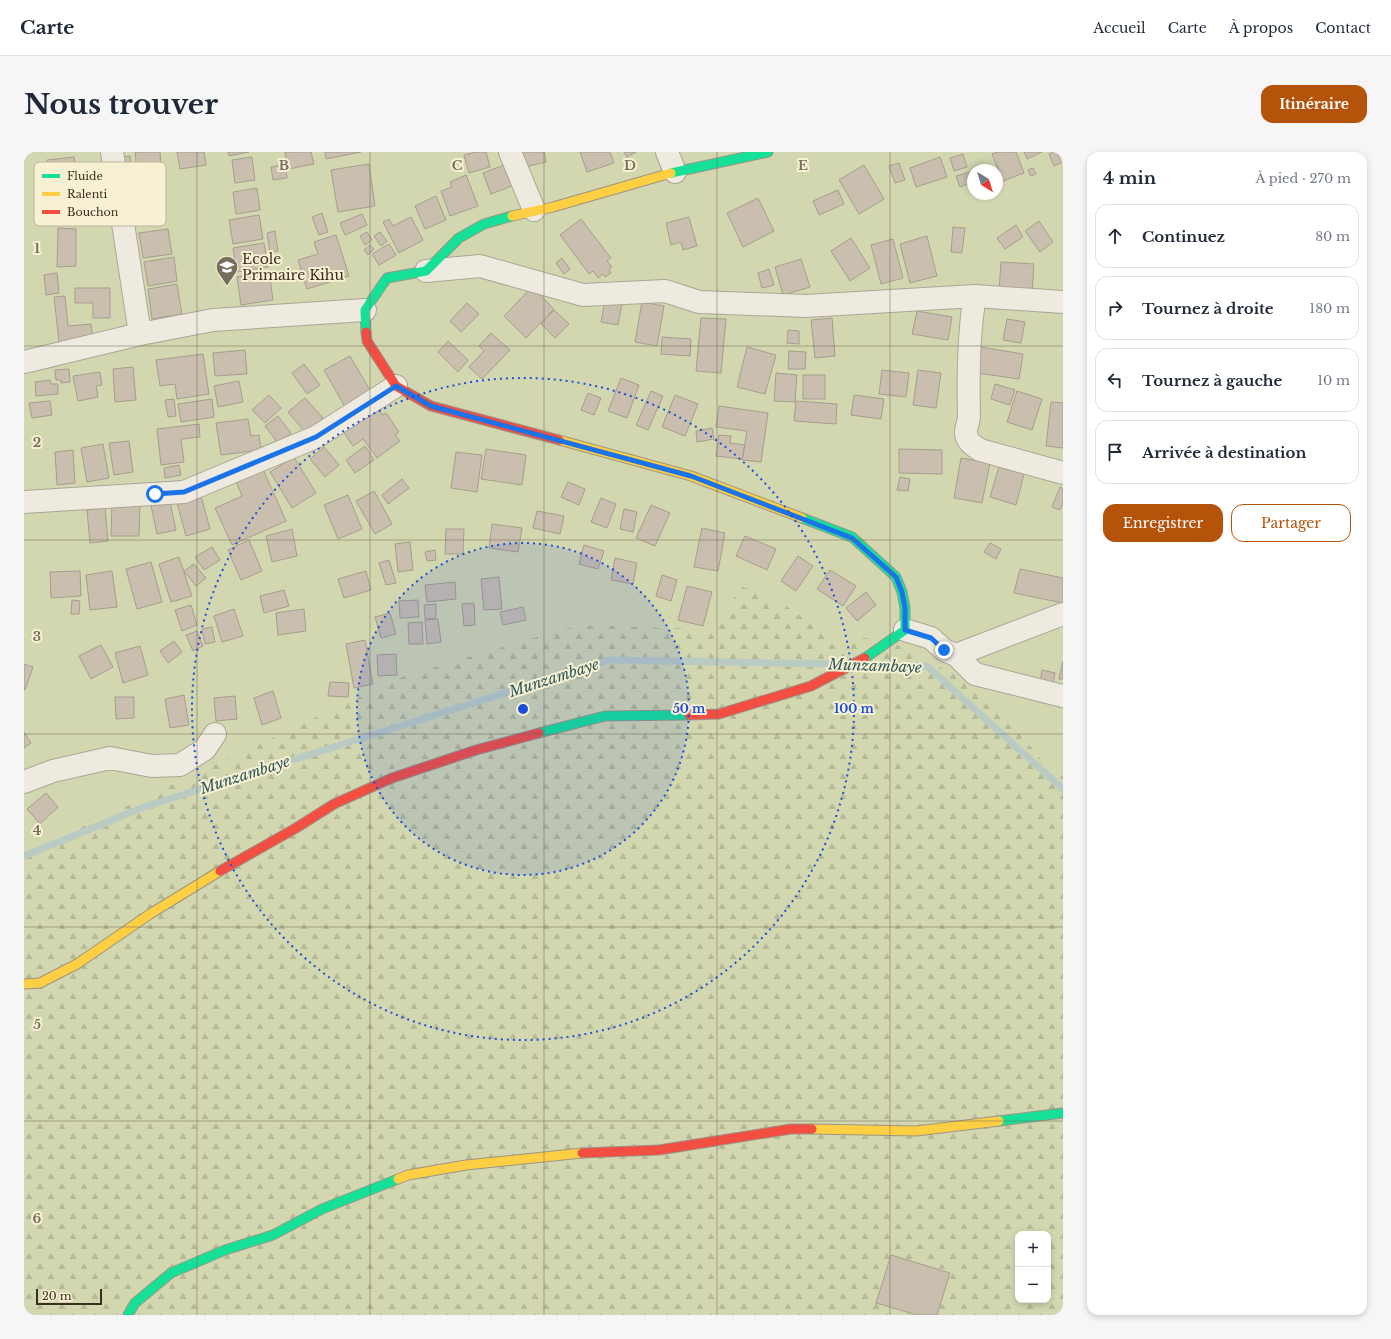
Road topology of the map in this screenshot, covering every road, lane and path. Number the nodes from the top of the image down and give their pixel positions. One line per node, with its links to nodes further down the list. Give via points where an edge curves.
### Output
1 (112, 152): 5 (street)
2 (510, 152): 7 (street)
3 (667, 152): 6 (street)
4 (768, 152): 6 (street)
5 (114, 162)
6 (676, 172): 7 (street, via 553,207)
7 (534, 210): 9 (street, via 484,224 460,238)
8 (123, 226): 13 (street)
9 (426, 271): 10 (street, via 480,266 583,295 665,291 699,302 806,306); 12 (street, via 387,278)
10 (975, 296): 11 (street); 16 (street, via 971,318 969,419 965,432 969,442 980,450)
11 (1063, 302)
12 (365, 310): 13 (street, via 213,320); 15 (street, via 367,341)
13 (140, 334): 14 (street)
14 (24, 362)
15 (396, 386): 17 (street, via 316,437 184,492); 19 (street, via 431,406 691,476 852,538 896,577 905,608)
16 (1063, 473)
17 (24, 502)
18 (1063, 614): 20 (street)
19 (905, 630): 20 (street, via 931,638 944,650); 24 (street, via 866,658 811,686 719,714 605,716 476,750 392,778 334,804 241,858 150,914 77,964 40,983)
20 (956, 656): 21 (street, via 975,674)
21 (1063, 696)
22 (215, 734): 23 (street, via 204,749 180,765 152,766 110,758 53,771)
23 (24, 782)
24 (24, 984)
25 (1063, 1113): 26 (street, via 916,1131 791,1129 659,1150 526,1158 408,1175 322,1209 273,1236 225,1250 171,1273 135,1303)
26 (128, 1315)

